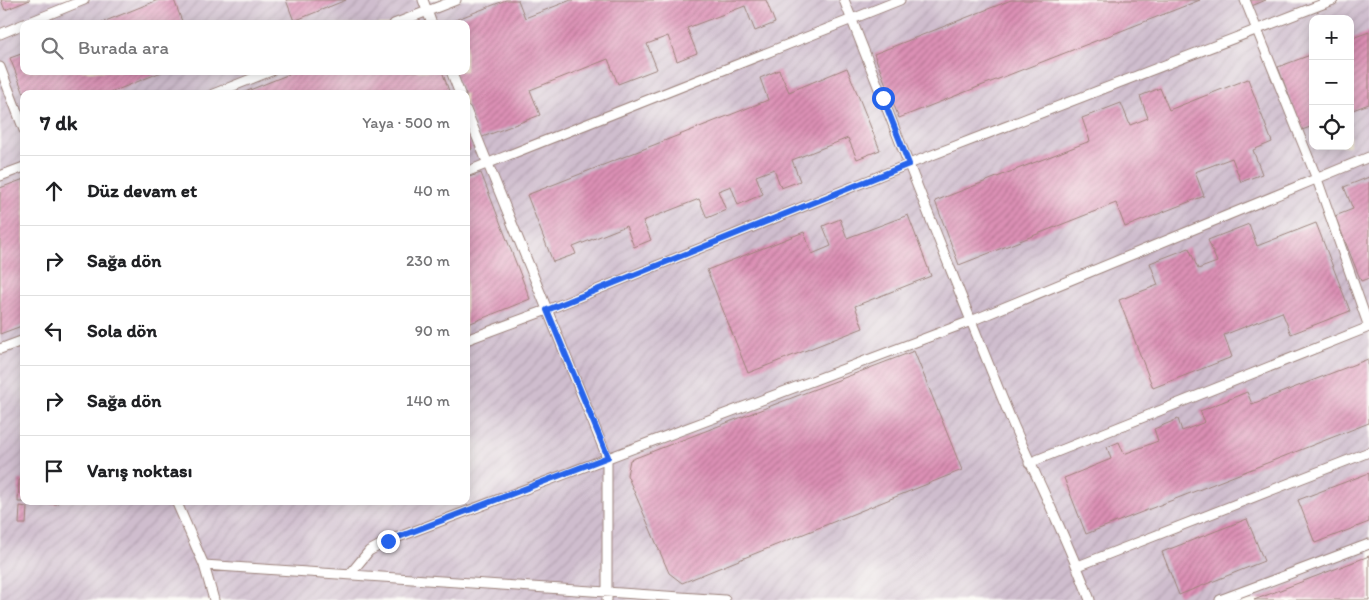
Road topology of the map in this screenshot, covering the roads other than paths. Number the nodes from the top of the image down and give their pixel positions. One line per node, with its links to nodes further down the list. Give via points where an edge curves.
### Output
1 (84, 0): 10 (street)
2 (423, 0): 8 (street)
3 (456, 0): 8 (street)
4 (844, 0): 9 (street)
5 (900, 0): 9 (street)
6 (1245, 0): 14 (street)
7 (1333, 0): 14 (street)
8 (427, 11): 11 (street); 12 (street)
9 (851, 19): 24 (street); 25 (street)
10 (34, 20)
11 (404, 20)
12 (430, 20)
13 (20, 26): 15 (street)
14 (1257, 30): 25 (street); 29 (street)
15 (0, 34)
16 (0, 67): 21 (street)
17 (261, 75): 19 (street)
18 (453, 75): 20 (street)
19 (223, 90)
20 (458, 90)
21 (20, 120)
22 (470, 120): 24 (street)
23 (1369, 157): 29 (street)
24 (488, 164): 27 (street); 30 (street)
25 (909, 164): 30 (street); 31 (street)
26 (20, 168): 28 (street)
27 (470, 171)
28 (0, 176)
29 (1317, 179): 31 (street); 32 (street)
30 (547, 310): 33 (street); 37 (street)
31 (971, 321): 37 (street); 38 (street)
32 (1369, 327): 38 (street)
33 (470, 339)
34 (20, 342): 35 (street)
35 (0, 349)
36 (1369, 452): 42 (street)
37 (608, 457): 43 (street, via 388,541 369,550); 44 (street)
38 (1029, 463): 42 (street)
39 (178, 505): 41 (street)
40 (1369, 544): 48 (street)
41 (204, 565): 43 (street); 45 (street)
42 (1078, 566): 47 (street)
43 (350, 574): 44 (street)
44 (607, 596): 46 (street)
45 (214, 600)
46 (725, 600)
47 (1090, 600)
48 (1220, 600)

